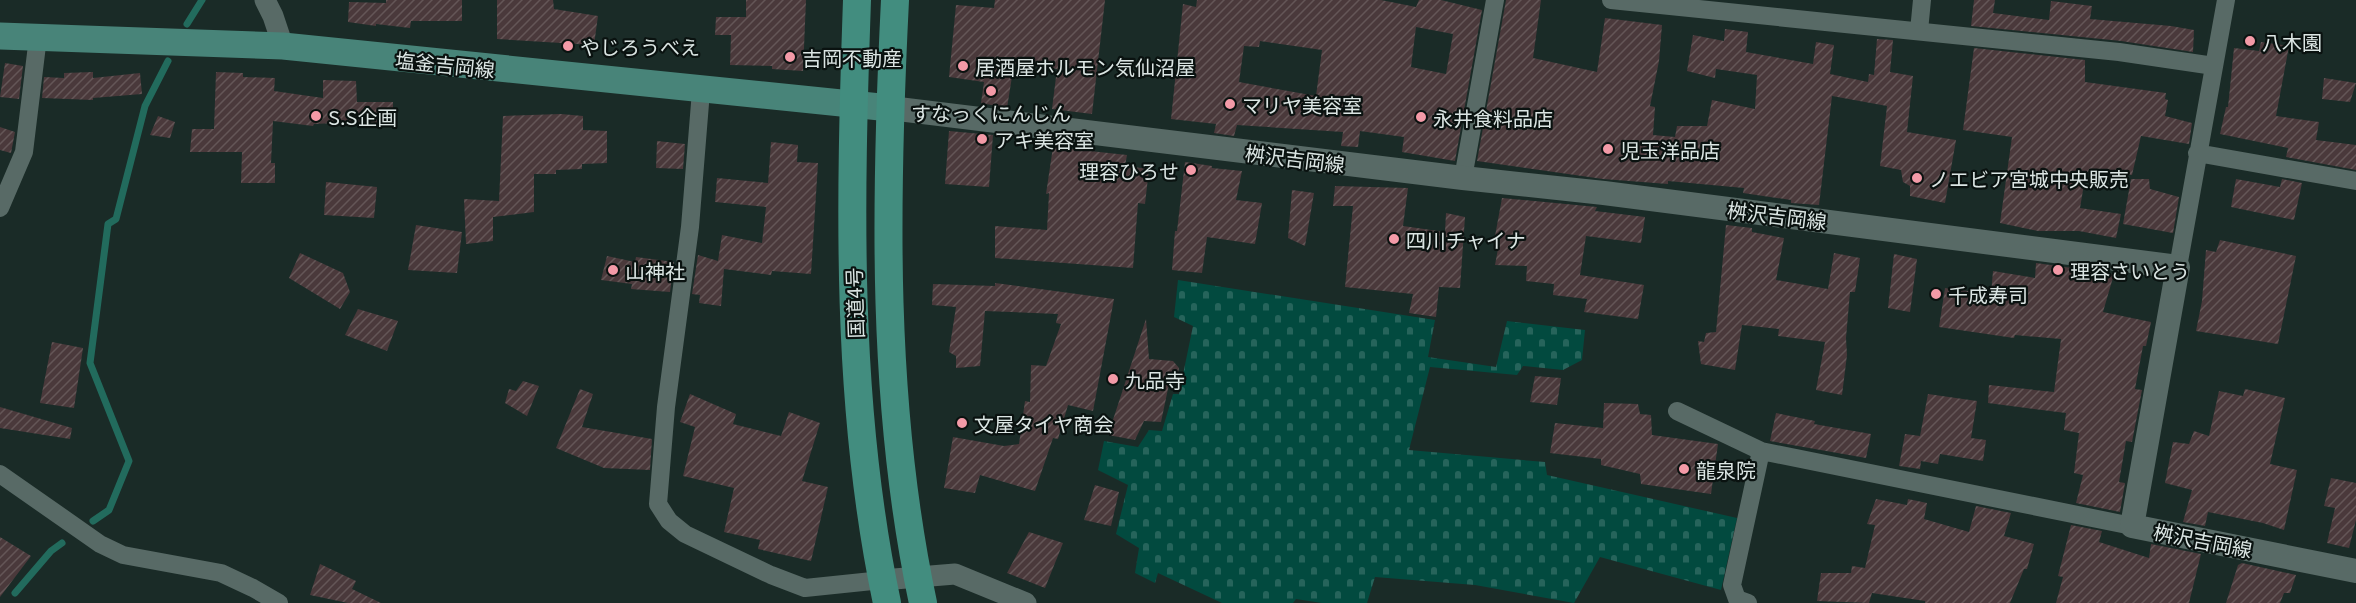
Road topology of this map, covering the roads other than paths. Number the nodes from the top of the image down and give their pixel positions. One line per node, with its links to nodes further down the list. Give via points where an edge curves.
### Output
1 (265, 0): 11 (street)
2 (857, 0): 14 (highway, 国道4号)
3 (895, 0): 15 (highway, 国道4号)
4 (1495, 0): 17 (street)
5 (1611, 0): 8 (street)
6 (1922, 0): 8 (street)
7 (2226, 0): 12 (street)
8 (1919, 31): 12 (street)
9 (0, 36): 10 (main road, 塩釜吉岡線)
10 (38, 38): 11 (main road, 塩釜吉岡線); 19 (street, via 24,152)
11 (283, 46): 13 (main road, 塩釜吉岡線)
12 (2214, 66): 16 (street)
13 (701, 91): 14 (main road, 塩釜吉岡線); 27 (street, via 690,227 666,407 658,504 669,521 685,534 771,575 806,588)
14 (855, 106): 15 (main road, 塩釜吉岡線); 27 (highway, 国道4号, via 852,242 856,362 863,459)
15 (890, 108): 17 (main road, 桝沢吉岡線); 26 (highway, 国道4号, via 891,335 897,430)
16 (2197, 153): 18 (street); 20 (street)
17 (1463, 178): 20 (main road, 桝沢吉岡線)
18 (2356, 181)
19 (0, 208)
20 (2178, 267): 24 (main road, 桝沢吉岡線)
21 (1677, 411): 22 (street)
22 (1761, 451): 24 (street); 30 (street, via 1732,585 1737,599)
23 (0, 474): 28 (street, via 100,544 123,555 221,573)
24 (2132, 526): 25 (main road, 桝沢吉岡線)
25 (2356, 571)
26 (920, 590): 27 (street); 29 (street, via 955,573)
27 (885, 592)
28 (279, 603)
29 (1026, 603)
30 (1748, 603)

